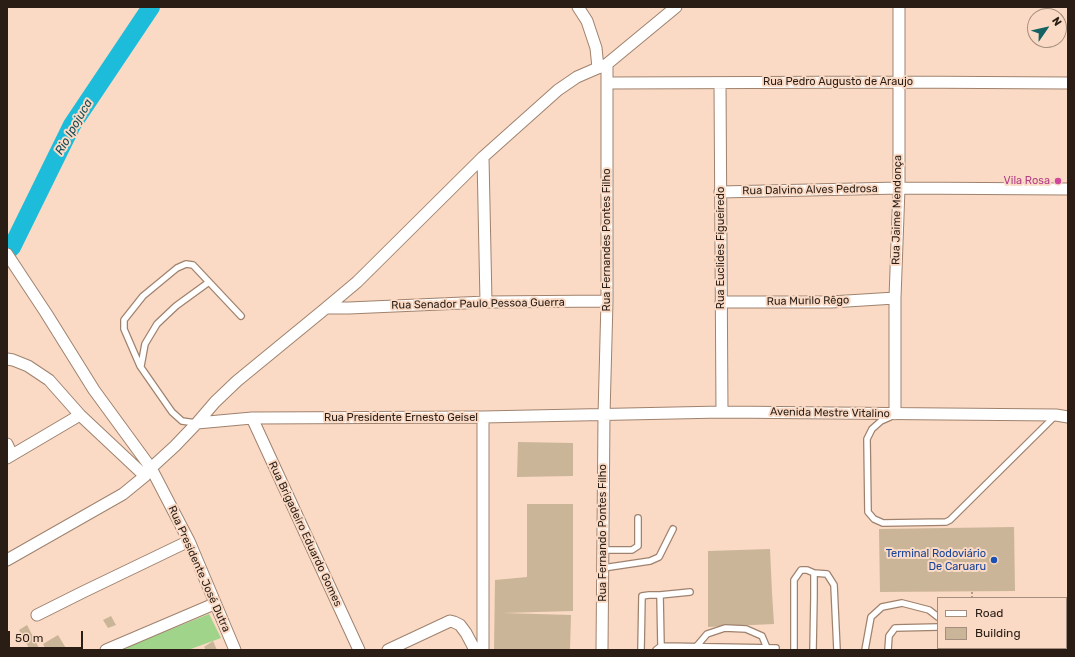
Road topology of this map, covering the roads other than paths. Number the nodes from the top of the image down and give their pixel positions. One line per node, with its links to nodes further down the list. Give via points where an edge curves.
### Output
1 (578, 7): 4 (street, Rua Fernandes Pontes Filho, via 587,22)
2 (676, 7): 4 (street)
3 (899, 7): 5 (street, Rua Jaime Mendonça)
4 (603, 66): 6 (street, Rua Fernandes Pontes Filho); 9 (street, via 577,77 558,90)
5 (898, 82): 7 (street, Rua Pedro Augusto de Araujo); 8 (street, Rua Pedro Augusto de Araujo); 10 (street, Rua Jaime Mendonça)
6 (607, 83): 7 (street, Rua Pedro Augusto de Araujo); 16 (street, Rua Fernandes Pontes Filho)
7 (720, 83): 12 (street, Rua Euclides Figueiredo)
8 (1068, 83)
9 (483, 157): 17 (street); 19 (street, via 357,282)
10 (899, 188): 11 (street, Rua Dalvino Alves Pedrosa); 12 (street, Rua Dalvino Alves Pedrosa); 15 (street, Rua Jaime Mendonça)
11 (1068, 189)
12 (720, 192): 18 (street, Rua Euclides Figueiredo)
13 (7, 254): 34 (street)
14 (209, 282): 20 (lane); 22 (lane, via 176,306 157,324 145,344); 22 (lane, via 192,265 186,264 143,296 124,320 124,329)
15 (895, 298): 18 (street, Rua Murilo Rêgo, via 831,302); 24 (street, Rua Jaime Mendonça)
16 (607, 301): 17 (street, Rua Senador Paulo Pessoa Guerra); 26 (street, Rua Fernandes Pontes Filho)
17 (486, 302): 19 (street, Rua Senador Paulo Pessoa Guerra)
18 (721, 302): 23 (street, Rua Euclides Figueiredo)
19 (326, 308): 31 (street, via 237,381)
20 (241, 316)
21 (7, 359): 25 (street, via 28,366 49,380)
22 (140, 366): 31 (lane, via 172,412 182,421)
23 (722, 412): 24 (street, Avenida Mestre Vitalino); 26 (street, Avenida Mestre Vitalino)
24 (895, 414): 27 (street, Avenida Mestre Vitalino); 27 (lane, via 872,429 867,439 868,512 874,519 883,523 950,520)
25 (80, 415): 33 (street); 34 (street)
26 (604, 415): 29 (street, Rua Presidente Ernesto Geisel); 38 (street, Rua Fernando Pontes Filho)
27 (1056, 415): 28 (street, Avenida Mestre Vitalino)
28 (1068, 416)
29 (483, 417): 30 (street, Rua Presidente Ernesto Geisel); 57 (street)
30 (252, 418): 31 (street, Rua Presidente Ernesto Geisel); 54 (street, Rua Brigadeiro Eduardo Gomes)
31 (197, 423): 34 (street)
32 (7, 444): 33 (street)
33 (9, 457)
34 (148, 472): 37 (street, Rua Presidente José Dutra); 39 (street, via 123,494)
35 (638, 518): 38 (lane, via 638,546 632,550)
36 (673, 529): 40 (lane, via 659,557 650,561)
37 (189, 541): 44 (street, Rua Presidente José Dutra); 45 (street)
38 (603, 550): 40 (street, Rua Fernando Pontes Filho)
39 (7, 560)
40 (603, 568): 58 (street, Rua Fernando Pontes Filho)
41 (814, 573): 61 (lane, via 801,570 794,580); 62 (lane); 63 (lane, via 827,574 834,585)
42 (690, 592): 43 (lane)
43 (660, 595): 48 (lane); 59 (lane, via 642,596)
44 (214, 604): 52 (street); 53 (street, Rua Presidente José Dutra)
45 (37, 615)
46 (937, 616): 64 (lane, via 929,610 902,603 882,607 871,617)
47 (937, 627): 65 (lane, via 895,628 889,636)
48 (661, 646): 49 (lane); 60 (lane)
49 (696, 647): 50 (lane); 50 (lane, via 707,634 725,628 746,629 762,636)
50 (767, 648): 51 (lane)
51 (776, 648)
52 (106, 650)
53 (235, 650)
54 (359, 650)
55 (388, 650): 56 (street, via 450,621 460,625)
56 (475, 650)
57 (483, 650)
58 (602, 650)
59 (641, 650)
60 (656, 650)
61 (794, 650)
62 (813, 650)
63 (837, 650)
64 (865, 650)
65 (888, 650)

